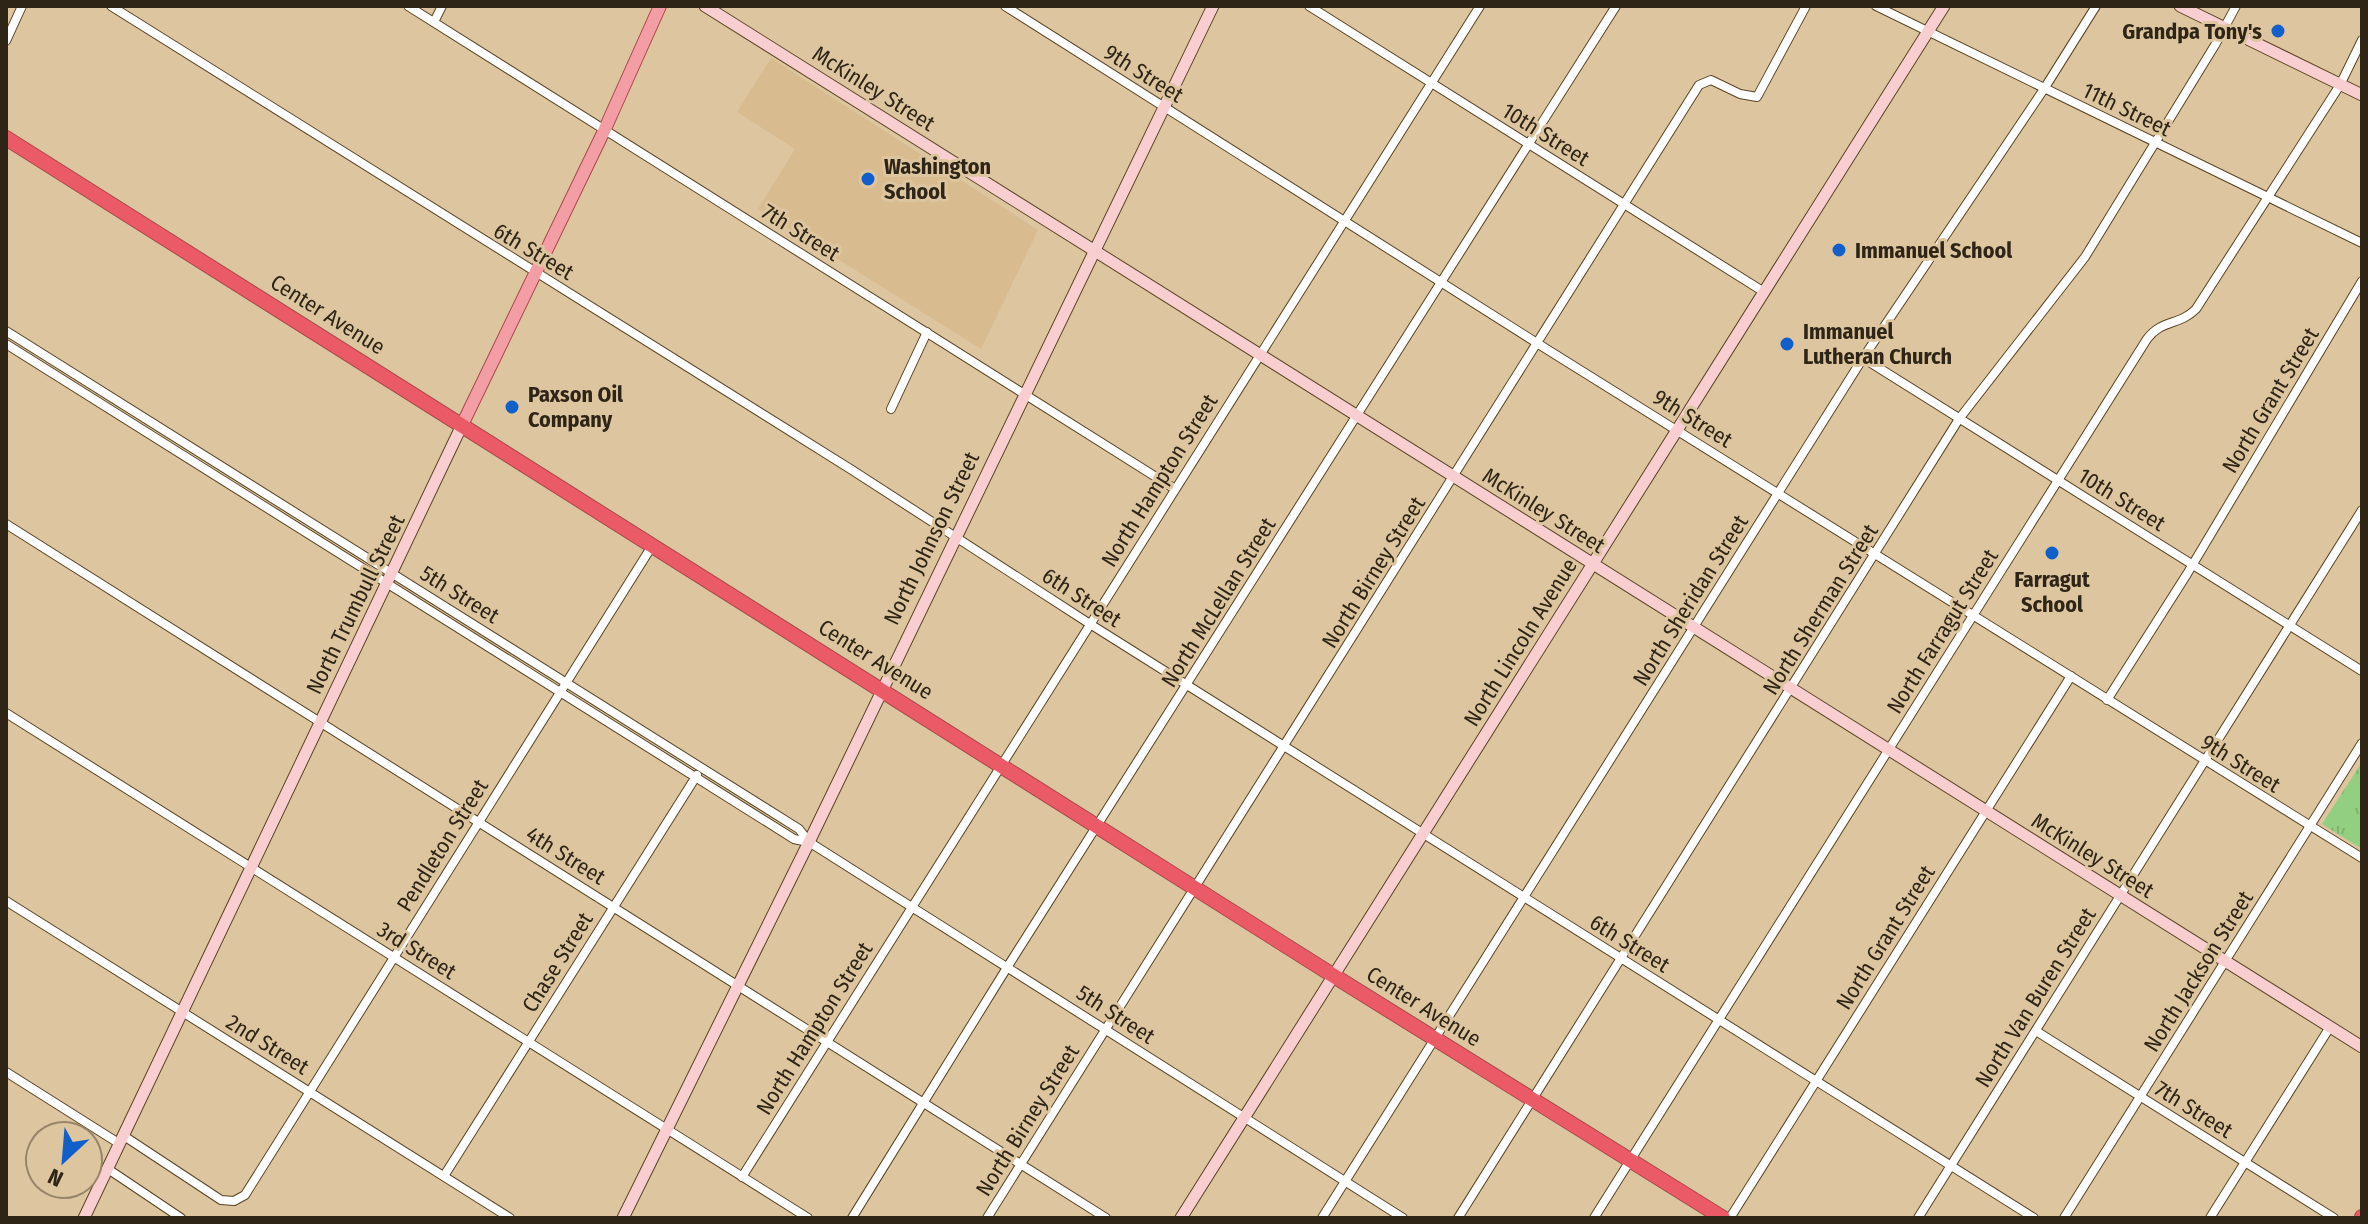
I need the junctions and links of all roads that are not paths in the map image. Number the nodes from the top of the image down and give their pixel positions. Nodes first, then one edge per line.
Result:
1 (22, 6) edge
2 (111, 6) edge
3 (408, 6) edge
4 (442, 6) edge
5 (660, 6) edge
6 (705, 6) edge
7 (1005, 6) edge
8 (1213, 6) edge
9 (1309, 6) edge
10 (1480, 6) edge
11 (1616, 6) edge
12 (1806, 6) edge
13 (1876, 6) edge
14 (1944, 6) edge
15 (2096, 6) edge
16 (2180, 6) edge
17 (2236, 6) edge
18 (434, 22) junction
19 (2225, 28) junction
20 (1928, 31) junction
21 (2362, 40) edge
22 (6, 41) edge
23 (1431, 84) junction
24 (2340, 85) junction
25 (2044, 89) junction
26 (2362, 95) edge
27 (1165, 107) junction
28 (604, 131) junction
29 (6, 138) edge
30 (2156, 143) junction
31 (1529, 144) junction
32 (2268, 198) junction
33 (1625, 206) junction
34 (1344, 220) junction
35 (2362, 243) edge
36 (1094, 251) junction
37 (537, 273) junction
38 (2362, 281) edge
39 (1442, 282) junction
40 (1764, 292) junction
41 (6, 331) edge
42 (927, 332) junction
43 (1538, 343) junction
44 (6, 344) edge
45 (1259, 355) junction
46 (1863, 358) junction
47 (80, 377) junction
48 (74, 386) junction
49 (1024, 392) junction
50 (891, 409) dead end
51 (1356, 415) junction
52 (1959, 419) junction
53 (462, 425) junction
54 (1677, 429) junction
55 (221, 466) junction
56 (215, 475) junction
57 (1453, 477) junction
58 (2058, 481) junction
59 (1175, 489) junction
60 (1779, 493) junction
61 (2362, 510) edge
62 (6, 524) edge
63 (955, 536) junction
64 (652, 546) junction
65 (1876, 554) junction
66 (1593, 564) junction
67 (2192, 564) junction
68 (390, 579) junction
69 (1972, 615) junction
70 (1090, 624) junction
71 (2289, 625) junction
72 (1693, 628) junction
73 (2362, 671) edge
74 (2071, 676) junction
75 (567, 683) junction
76 (1187, 685) junction
77 (881, 688) junction
78 (1790, 689) junction
79 (560, 693) junction
80 (2107, 700) junction
81 (6, 713) edge
82 (320, 721) junction
83 (2362, 743) edge
84 (1284, 747) junction
85 (1889, 751) junction
86 (2205, 761) junction
87 (1000, 764) junction
88 (702, 767) junction
89 (695, 777) junction
90 (1986, 811) junction
91 (478, 821) junction
92 (1097, 826) junction
93 (2311, 826) junction
94 (1424, 833) junction
95 (809, 842) junction
96 (2362, 858) edge
97 (251, 867) junction
98 (1195, 887) junction
99 (2120, 896) junction
100 (1524, 898) junction
101 (6, 901) edge
102 (912, 906) junction
103 (613, 907) junction
104 (394, 957) junction
105 (1621, 958) junction
106 (2226, 962) junction
107 (1008, 966) junction
108 (1334, 976) junction
109 (737, 984) junction
110 (183, 1012) junction
111 (1719, 1020) junction
112 (2330, 1027) junction
113 (1106, 1029) junction
114 (2036, 1031) junction
115 (1435, 1038) junction
116 (528, 1041) junction
117 (827, 1041) junction
118 (2362, 1047) edge
119 (6, 1072) edge
120 (1815, 1081) junction
121 (310, 1091) junction
122 (2141, 1097) junction
123 (1532, 1100) junction
124 (923, 1101) junction
125 (1245, 1118) junction
126 (667, 1129) junction
127 (122, 1140) junction
128 (1630, 1160) junction
129 (2244, 1162) junction
130 (1021, 1163) junction
131 (1951, 1166) junction
132 (108, 1169) junction
133 (444, 1176) junction
134 (742, 1177) junction
135 (1345, 1181) junction
136 (84, 1218) edge
137 (181, 1218) edge
138 (510, 1218) edge
139 (623, 1218) edge
140 (808, 1218) edge
141 (852, 1218) edge
142 (987, 1218) edge
143 (1106, 1218) edge
144 (1181, 1218) edge
145 (1322, 1218) edge
146 (1403, 1218) edge
147 (1458, 1218) edge
148 (1594, 1218) edge
149 (1723, 1218) edge
150 (1730, 1218) edge
151 (1918, 1218) edge
152 (2034, 1218) edge
153 (2064, 1218) edge
154 (2210, 1218) edge
155 (2334, 1218) edge

1 - 22 street
2 - 37 street, 6th Street
3 - 18 street, 7th Street
4 - 18 street
5 - 28 main road, North Trumbull Street
6 - 36 street, McKinley Street
7 - 27 street, 9th Street
8 - 27 street, North Johnson Street
9 - 23 street, 10th Street
10 - 23 street, North Hampton Street
11 - 31 street, North McLellan Street
12 - 33 street, North Birney Street
13 - 20 street, 11th Street
14 - 20 street, North Lincoln Avenue
15 - 25 street, North Sheridan Street
16 - 19 street
17 - 19 street, North Sherman Street
18 - 28 street, 7th Street
19 - 24 street
19 - 30 street, North Sherman Street
20 - 25 street, 11th Street
20 - 40 street, North Lincoln Avenue
21 - 24 street, North Farragut Street
23 - 31 street, 10th Street
23 - 34 street, North Hampton Street
24 - 26 street
24 - 32 street, North Farragut Street
25 - 30 street, 11th Street
25 - 46 street, North Sheridan Street
27 - 34 street, 9th Street
27 - 36 street, North Johnson Street
28 - 37 main road, North Trumbull Street
28 - 42 street, 7th Street
29 - 53 highway, Center Avenue
30 - 32 street, 11th Street
30 - 52 street, North Sherman Street
31 - 33 street, 10th Street
31 - 39 street, North McLellan Street
32 - 35 street, 11th Street
32 - 58 street, North Farragut Street
33 - 40 street, 10th Street
33 - 43 street, North Birney Street
34 - 39 street, 9th Street
34 - 45 street, North Hampton Street
36 - 45 street, McKinley Street
36 - 49 street, North Johnson Street
37 - 53 main road, North Trumbull Street
37 - 63 street, 6th Street
38 - 67 street, North Grant Street
39 - 43 street, 9th Street
39 - 51 street, North McLellan Street
40 - 54 street, North Lincoln Avenue
41 - 47 street, 5th Street
42 - 49 street, 7th Street
42 - 50 street
43 - 54 street, 9th Street
43 - 57 street, North Birney Street
44 - 48 street, 5th Street
45 - 51 street, McKinley Street
45 - 59 street, North Hampton Street
46 - 52 street, 10th Street
46 - 60 street, North Sheridan Street
47 - 48 street
47 - 55 street, 5th Street
48 - 56 street, 5th Street
49 - 59 street, 7th Street
49 - 63 street, North Johnson Street
51 - 57 street, McKinley Street
51 - 76 street, North McLellan Street
52 - 58 street, 10th Street
52 - 65 street, North Sherman Street
53 - 64 highway, Center Avenue
53 - 68 street, North Trumbull Street
54 - 60 street, 9th Street
54 - 66 street, North Lincoln Avenue
55 - 56 street
55 - 68 street, 5th Street
56 - 68 street, 5th Street
57 - 66 street, McKinley Street
57 - 84 street, North Birney Street
58 - 67 street, 10th Street
58 - 69 street, North Farragut Street
59 - 70 street, North Hampton Street
60 - 65 street, 9th Street
60 - 72 street, North Sheridan Street
61 - 71 street, North Van Buren Street
62 - 82 street, 4th Street
63 - 70 street, 6th Street
63 - 77 street, North Johnson Street
64 - 75 street, Pendleton Street
64 - 77 highway, Center Avenue
65 - 69 street, 9th Street
65 - 78 street, North Sherman Street
66 - 72 street, McKinley Street
66 - 94 street, North Lincoln Avenue
67 - 71 street, 10th Street
67 - 80 street, North Grant Street
68 - 75 street, 5th Street
68 - 79 street, 5th Street
68 - 82 street, North Trumbull Street
69 - 74 street, 9th Street
69 - 85 street, North Farragut Street
70 - 76 street, 6th Street
70 - 87 street, North Hampton Street
71 - 73 street, 10th Street
71 - 86 street, North Van Buren Street
72 - 78 street, McKinley Street
72 - 100 street, North Sheridan Street
74 - 80 street, 9th Street
74 - 90 street, North Grant Street
75 - 79 street, Pendleton Street
75 - 88 street, 5th Street
76 - 84 street, 6th Street
76 - 92 street, North McLellan Street
77 - 87 highway, Center Avenue
77 - 95 street, North Johnson Street
78 - 85 street, McKinley Street
78 - 105 street, North Sherman Street
79 - 89 street, 5th Street
79 - 91 street, Pendleton Street
80 - 86 street, 9th Street
81 - 97 street, 3rd Street
82 - 91 street, 4th Street
82 - 97 street, North Trumbull Street
83 - 93 street, North Jackson Street
84 - 94 street, 6th Street
84 - 98 street, North Birney Street
85 - 90 street, McKinley Street
85 - 111 street, North Farragut Street
86 - 93 street, 9th Street
86 - 99 street, North Van Buren Street
87 - 92 highway, Center Avenue
87 - 102 street, North Hampton Street
88 - 89 street, Chase Street
88 - 95 street, 5th Street
89 - 95 street, 5th Street
89 - 103 street, Chase Street
90 - 99 street, McKinley Street
90 - 120 street, North Grant Street
91 - 103 street, 4th Street
91 - 104 street, Pendleton Street
92 - 98 highway, Center Avenue
92 - 107 street, North McLellan Street
93 - 96 street, 9th Street
93 - 106 street, North Jackson Street
94 - 100 street, 6th Street
94 - 108 street, North Lincoln Avenue
95 - 102 street, 5th Street
95 - 109 street, North Johnson Street
97 - 104 street, 3rd Street
97 - 110 street, North Trumbull Street
98 - 108 highway, Center Avenue
98 - 113 street, North Birney Street
99 - 106 street, McKinley Street
99 - 114 street, North Van Buren Street
100 - 105 street, 6th Street
100 - 115 street, North Sheridan Street
101 - 110 street, 2nd Street
102 - 107 street, 5th Street
102 - 117 street, North Hampton Street
103 - 109 street, 4th Street
103 - 116 street, Chase Street
104 - 116 street, 3rd Street
104 - 121 street, Pendleton Street
105 - 111 street, 6th Street
105 - 123 street, North Sherman Street
106 - 112 street, McKinley Street
106 - 122 street, North Jackson Street
107 - 113 street, 5th Street
107 - 124 street, North McLellan Street
108 - 115 highway, Center Avenue
108 - 125 street, North Lincoln Avenue
109 - 117 street, 4th Street
109 - 126 street, North Johnson Street
110 - 121 street, 2nd Street
110 - 127 street, North Trumbull Street
111 - 120 street, 6th Street
111 - 128 street, North Farragut Street
112 - 118 street, McKinley Street
112 - 129 street
113 - 125 street, 5th Street
113 - 130 street, North Birney Street
114 - 122 street, 7th Street
114 - 131 street, North Van Buren Street
115 - 123 highway, Center Avenue
115 - 135 street, North Sheridan Street
116 - 126 street, 3rd Street
116 - 133 street, Chase Street
117 - 124 street, 4th Street
117 - 134 street, North Hampton Street
119 - 127 street
120 - 131 street, 6th Street
120 - 150 street, North Grant Street
121 - 127 street, Pendleton Street
121 - 133 street, 2nd Street
122 - 129 street, 7th Street
122 - 153 street, North Jackson Street
123 - 128 highway, Center Avenue
123 - 147 street, North Sherman Street
124 - 130 street, 4th Street
124 - 141 street, North McLellan Street
125 - 135 street, 5th Street
125 - 144 street, North Lincoln Avenue
126 - 134 street, 3rd Street
126 - 139 street, North Johnson Street
127 - 132 street, North Trumbull Street
128 - 148 street, North Farragut Street
128 - 149 highway, Center Avenue
129 - 154 street
129 - 155 street, 7th Street
130 - 142 street, North Birney Street
130 - 143 street, 4th Street
131 - 151 street, North Van Buren Street
131 - 152 street, 6th Street
132 - 136 street, North Trumbull Street
132 - 137 street
133 - 138 street, 2nd Street
134 - 140 street, 3rd Street
135 - 145 street, North Sheridan Street
135 - 146 street, 5th Street

